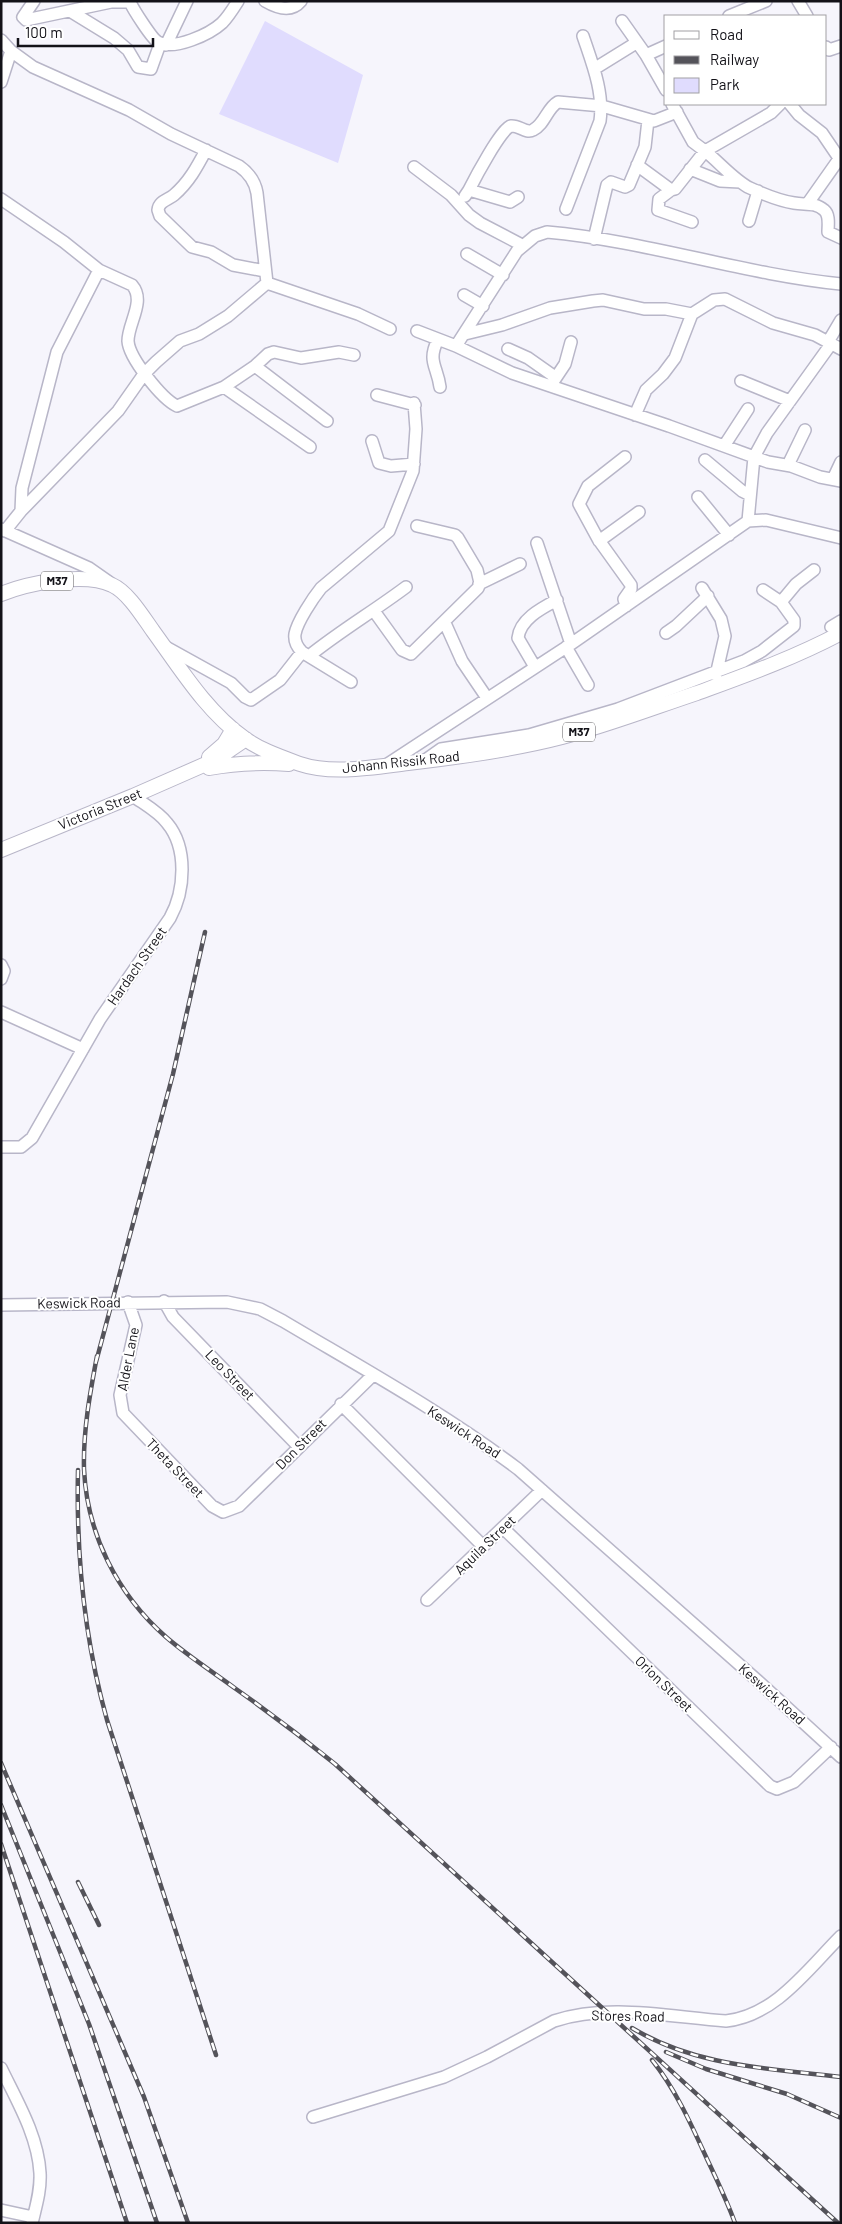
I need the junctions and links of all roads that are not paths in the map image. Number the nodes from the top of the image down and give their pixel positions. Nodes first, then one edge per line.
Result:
1 (34, 1) edge
2 (130, 1) edge
3 (187, 1) edge
4 (238, 1) edge
5 (265, 1) edge
6 (301, 1) edge
7 (766, 1) edge
8 (798, 1) edge
9 (70, 11) junction
10 (737, 15) edge
11 (806, 15) edge
12 (622, 21) dead end
13 (582, 36) dead end
14 (1, 40) edge
15 (636, 43) junction
16 (163, 44) junction
17 (841, 46) edge
18 (664, 47) edge
19 (827, 48) edge
20 (11, 51) junction
21 (646, 55) junction
22 (594, 69) junction
23 (1, 82) edge
24 (664, 86) edge
25 (779, 105) edge
26 (791, 105) edge
27 (602, 106) junction
28 (674, 108) edge
29 (648, 120) junction
30 (841, 139) edge
31 (830, 144) junction
32 (206, 150) junction
33 (705, 151) junction
34 (840, 160) edge
35 (637, 165) junction
36 (414, 167) dead end
37 (690, 169) junction
38 (740, 182) junction
39 (469, 190) junction
40 (671, 190) junction
41 (758, 191) junction
42 (518, 197) dead end
43 (1, 199) edge
44 (459, 203) junction
45 (808, 203) junction
46 (566, 209) dead end
47 (749, 221) dead end
48 (692, 222) dead end
49 (841, 238) edge
50 (594, 239) junction
51 (522, 245) junction
52 (467, 254) dead end
53 (99, 270) junction
54 (265, 271) junction
55 (503, 275) junction
56 (267, 284) junction
57 (841, 284) edge
58 (464, 294) dead end
59 (483, 306) junction
60 (692, 314) junction
61 (841, 320) edge
62 (390, 329) dead end
63 (417, 331) dead end
64 (465, 334) junction
65 (438, 339) junction
66 (571, 342) dead end
67 (833, 345) edge
68 (456, 346) junction
69 (508, 350) dead end
70 (354, 355) dead end
71 (255, 366) junction
72 (144, 374) junction
73 (553, 381) junction
74 (741, 381) dead end
75 (224, 386) junction
76 (440, 387) dead end
77 (377, 395) dead end
78 (790, 401) junction
79 (748, 409) dead end
80 (635, 415) junction
81 (327, 421) dead end
82 (805, 430) dead end
83 (372, 441) dead end
84 (724, 446) junction
85 (310, 447) dead end
86 (625, 457) dead end
87 (754, 457) junction
88 (705, 460) dead end
89 (841, 462) edge
90 (414, 464) junction
91 (788, 465) junction
92 (837, 480) edge
93 (750, 495) junction
94 (698, 497) dead end
95 (21, 510) junction
96 (639, 512) dead end
97 (748, 521) junction
98 (417, 526) dead end
99 (3, 530) edge
100 (729, 535) junction
101 (841, 538) edge
102 (599, 541) junction
103 (537, 543) dead end
104 (520, 564) dead end
105 (814, 570) dead end
106 (479, 584) junction
107 (113, 585) junction
108 (406, 587) dead end
109 (763, 590) dead end
110 (1, 594) edge
111 (556, 600) junction
112 (781, 602) junction
113 (626, 606) junction
114 (374, 611) junction
115 (445, 623) junction
116 (837, 627) edge
117 (666, 633) dead end
118 (568, 645) junction
119 (164, 646) junction
120 (305, 654) junction
121 (535, 667) junction
122 (717, 670) junction
123 (351, 682) dead end
124 (588, 684) dead end
125 (713, 687) junction
126 (487, 698) junction
127 (233, 729) junction
128 (246, 739) junction
129 (424, 761) junction
130 (303, 765) junction
131 (199, 766) junction
132 (384, 766) junction
133 (186, 772) junction
134 (133, 796) junction
135 (1, 850) edge
136 (1, 965) edge
137 (1, 979) edge
138 (1, 1012) edge
139 (83, 1049) junction
140 (1, 1147) edge
141 (164, 1301) junction
142 (128, 1302) junction
143 (1, 1305) edge
144 (373, 1375) junction
145 (341, 1404) junction
146 (125, 1417) joint
147 (299, 1446) junction
148 (542, 1490) junction
149 (229, 1510) joint
150 (503, 1528) junction
151 (484, 1546) junction
152 (427, 1600) dead end
153 (831, 1747) junction
154 (841, 1757) edge
155 (841, 1936) edge
156 (1, 2068) edge
157 (313, 2117) dead end
158 (1, 2210) edge
159 (33, 2220) edge

1 - 9 street
2 - 9 street
2 - 16 street
3 - 16 street
4 - 16 street
5 - 6 street
7 - 10 street
8 - 11 street
9 - 16 street
12 - 15 street
13 - 22 street
14 - 20 street
15 - 21 street
15 - 22 street
17 - 19 street
18 - 21 street
20 - 23 street
20 - 32 street
21 - 24 street
22 - 27 street
25 - 33 street
26 - 31 street
27 - 29 street
27 - 39 street
27 - 46 street
28 - 29 street
28 - 33 street
29 - 35 street
30 - 31 street
31 - 34 street
32 - 54 street
32 - 54 street
33 - 37 street
33 - 38 street
34 - 45 street
35 - 40 street
35 - 50 street
36 - 44 street
37 - 38 street
37 - 40 street
38 - 41 street
39 - 42 street
39 - 44 street
40 - 48 street
41 - 45 street
41 - 47 street
43 - 53 street
44 - 51 street
45 - 49 street
50 - 51 street
50 - 57 street
51 - 55 street
52 - 55 street
53 - 72 street
53 - 95 street
54 - 56 street
55 - 59 street
56 - 62 street
56 - 72 street
58 - 59 street
59 - 64 street
60 - 64 street
60 - 67 street
60 - 80 street
61 - 67 street
63 - 65 street
64 - 68 street
65 - 68 street
65 - 76 street
66 - 73 street
67 - 78 street
68 - 73 street
69 - 73 street
70 - 71 street
71 - 75 street
71 - 81 street
72 - 75 street
72 - 95 street
73 - 80 street
74 - 78 street
75 - 85 street
77 - 90 street
78 - 87 street
79 - 84 street
80 - 84 street
82 - 91 street
83 - 90 street
84 - 87 street
86 - 102 street
87 - 91 street
87 - 93 street
88 - 93 street
89 - 92 street
90 - 120 street
91 - 92 street
93 - 97 street
94 - 100 street
95 - 99 street
96 - 102 street
97 - 100 street
97 - 101 street
98 - 106 street
99 - 107 street, Johann Rissik Road
100 - 113 street
102 - 113 street
103 - 111 street
104 - 106 street
105 - 112 street
106 - 115 street
107 - 110 main road, M37
107 - 119 main road, Johann Rissik Road / M37
108 - 114 street
109 - 112 street
111 - 118 street
111 - 121 street
112 - 122 street
113 - 118 street
114 - 115 street
114 - 120 street
115 - 126 street
116 - 125 main road, Johann Rissik Road / M37
117 - 122 street
118 - 121 street
118 - 124 street
119 - 120 street
119 - 127 main road, Johann Rissik Road / M37
120 - 123 street
121 - 126 street
122 - 125 street
122 - 129 street
125 - 129 main road, Johann Rissik Road / M37
126 - 132 street
127 - 128 main road, Johann Rissik Road / M37
127 - 131 main road, Victoria Street
128 - 130 main road, Johann Rissik Road / M37
128 - 131 main road, Victoria Street
129 - 132 main road, Johann Rissik Road / M37
130 - 132 main road, Johann Rissik Road / M37
130 - 133 main road
131 - 133 main road, Victoria Street
133 - 134 main road, Victoria Street
134 - 135 main road, Victoria Street
134 - 139 street, Hardach Street
136 - 137 street
138 - 139 street
139 - 140 street, Hardach Street
141 - 142 street, Keswick Road
141 - 144 street, Keswick Road
141 - 147 street, Leo Street
142 - 143 street, Keswick Road
142 - 146 street, Alder Lane
144 - 145 street, Don Street
144 - 148 street, Keswick Road
145 - 147 street, Don Street
145 - 151 street
146 - 149 street, Theta Street
147 - 149 street, Don Street
148 - 150 street, Aquila Street
148 - 153 street, Keswick Road
150 - 151 street, Aquila Street
150 - 153 street, Orion Street
151 - 152 street, Aquila Street
153 - 154 street, Keswick Road
155 - 157 street, Stores Road
156 - 159 street
158 - 159 street

